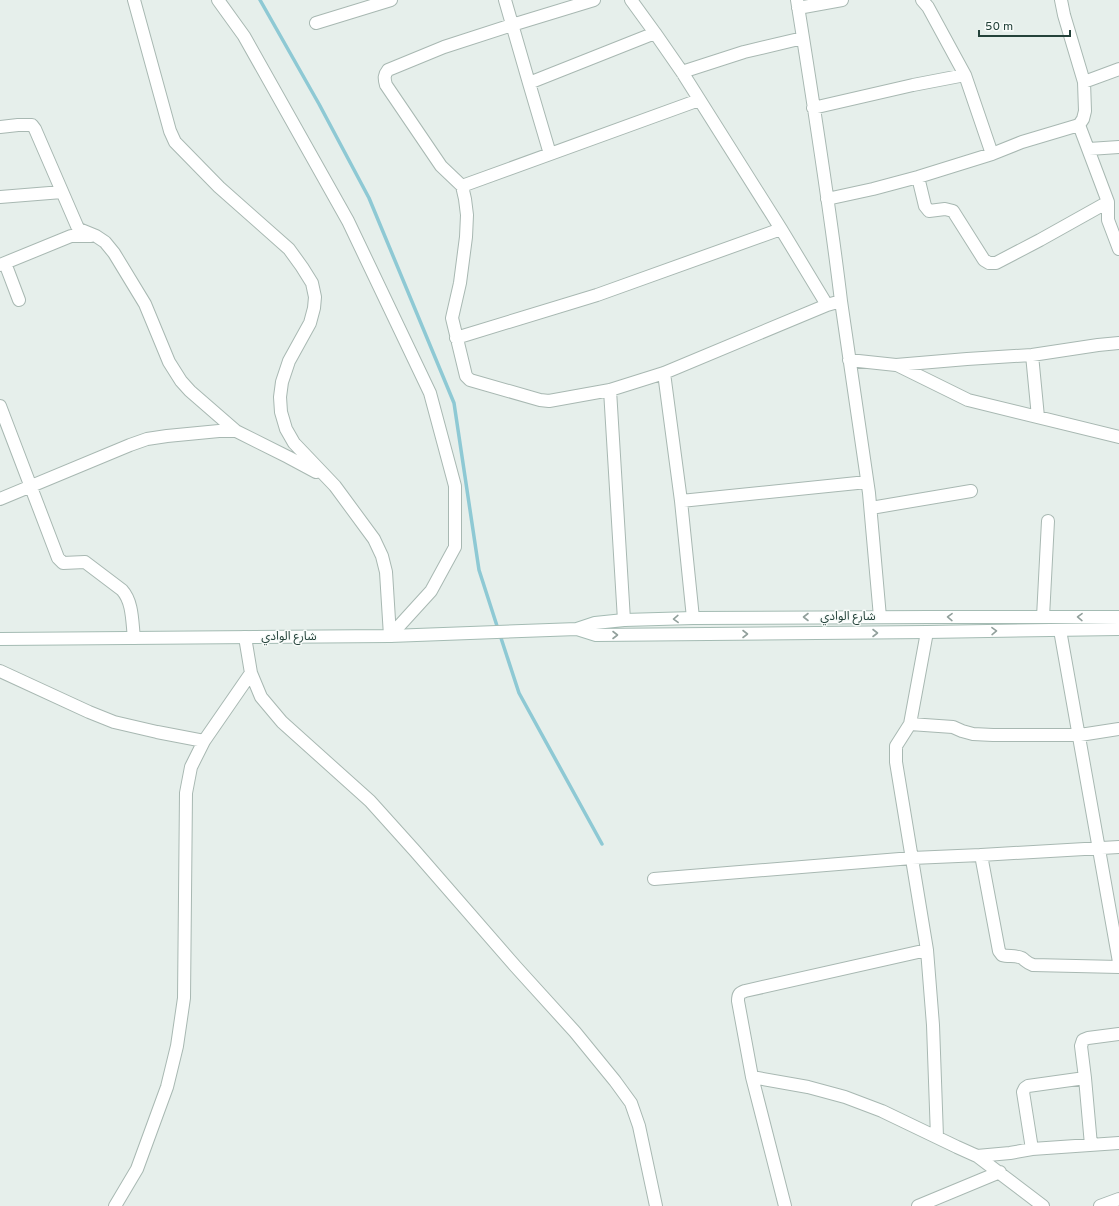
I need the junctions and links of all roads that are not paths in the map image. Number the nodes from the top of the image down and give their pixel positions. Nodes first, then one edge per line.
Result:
1 (134, 0) edge
2 (218, 0) edge
3 (391, 0) edge
4 (505, 0) edge
5 (594, 0) edge
6 (631, 0) edge
7 (842, 0) edge
8 (922, 0) edge
9 (1061, 0) edge
10 (797, 4) edge
11 (316, 23) dead end
12 (512, 25) junction
13 (655, 33) junction
14 (803, 38) junction
15 (1119, 69) edge
16 (682, 72) junction
17 (964, 75) junction
18 (1084, 82) junction
19 (528, 83) junction
20 (699, 100) junction
21 (813, 108) junction
22 (1079, 125) junction
23 (0, 127) edge
24 (1119, 147) edge
25 (1089, 149) junction
26 (550, 154) junction
27 (992, 154) junction
28 (918, 177) junction
29 (462, 186) junction
30 (62, 192) junction
31 (0, 197) edge
32 (827, 199) junction
33 (1108, 202) junction
34 (1114, 219) edge
35 (781, 229) junction
36 (96, 236) junction
37 (1119, 249) edge
38 (2, 264) edge
39 (19, 300) dead end
40 (841, 301) junction
41 (827, 305) junction
42 (456, 338) junction
43 (1119, 343) edge
44 (1032, 355) junction
45 (850, 360) junction
46 (896, 365) junction
47 (664, 374) junction
48 (610, 390) junction
49 (0, 406) edge
50 (1038, 417) junction
51 (236, 431) junction
52 (1119, 437) edge
53 (867, 482) junction
54 (31, 486) junction
55 (335, 486) junction
56 (971, 491) dead end
57 (0, 499) edge
58 (681, 501) junction
59 (871, 508) junction
60 (1048, 521) dead end
61 (880, 617) junction
62 (1043, 617) junction
63 (1119, 617) edge
64 (693, 618) junction
65 (624, 620) junction
66 (577, 629) junction
67 (1060, 630) junction
68 (1119, 630) edge
69 (927, 632) junction
70 (390, 636) junction
71 (245, 637) junction
72 (134, 638) junction
73 (0, 639) edge
74 (0, 671) edge
75 (252, 673) junction
76 (910, 724) junction
77 (1119, 729) edge
78 (1080, 735) junction
79 (204, 741) junction
80 (1119, 847) edge
81 (1100, 848) junction
82 (981, 855) junction
83 (912, 858) junction
84 (654, 879) dead end
85 (927, 950) junction
86 (1119, 962) edge
87 (1119, 967) edge
88 (1119, 1034) edge
89 (752, 1078) junction
90 (1085, 1078) junction
91 (937, 1137) junction
92 (1119, 1143) edge
93 (1091, 1145) junction
94 (1032, 1149) junction
95 (977, 1156) junction
96 (1000, 1172) junction
97 (1119, 1199) edge
98 (115, 1206) edge
99 (656, 1206) edge
100 (785, 1206) edge
101 (918, 1206) edge
102 (1043, 1206) edge
103 (1100, 1206) edge

1 - 55 street
2 - 70 street
3 - 11 street
4 - 12 street
5 - 12 street
6 - 13 street
7 - 10 street
8 - 17 street
9 - 18 street
10 - 14 street
12 - 19 street
12 - 29 street
13 - 16 street
13 - 19 street
14 - 16 street
14 - 21 street
15 - 18 street
16 - 20 street
17 - 21 street
17 - 27 street
18 - 22 street
19 - 26 street
20 - 26 street
20 - 35 street
21 - 32 street
22 - 25 street
22 - 27 street
23 - 30 street
24 - 25 street
25 - 33 street
26 - 29 street
27 - 28 street
28 - 32 street
28 - 33 street
29 - 42 street
30 - 31 street
30 - 36 street
32 - 40 street
33 - 34 street
34 - 37 street
35 - 41 street
35 - 42 street
36 - 38 street
36 - 51 street
38 - 39 street
40 - 41 street
40 - 45 street
41 - 47 street
42 - 48 street
43 - 44 street
44 - 46 street
44 - 50 street
45 - 46 street
45 - 53 street
46 - 50 street
47 - 48 street
47 - 58 street
48 - 65 street
49 - 54 street
50 - 52 street
51 - 54 street
51 - 55 street
53 - 58 street
53 - 59 street
54 - 57 street
54 - 72 street
55 - 70 street
56 - 59 street
58 - 64 street
59 - 61 street
60 - 62 street
62 -> 61 street, شارع الوادي
61 -> 64 street, شارع الوادي
63 -> 62 street, شارع الوادي
64 -> 65 street, شارع الوادي
65 - 66 street, شارع الوادي
66 -> 69 street, شارع الوادي
66 - 70 street, شارع الوادي
67 - 68 street, شارع الوادي
69 -> 67 street, شارع الوادي
67 - 78 street
69 - 76 street
70 - 71 street, شارع الوادي
71 - 72 street, شارع الوادي
71 - 75 street
72 - 73 street, شارع الوادي
74 - 79 street
75 - 79 street
75 - 99 street
76 - 78 street
76 - 83 street
77 - 78 street
78 - 81 street
79 - 98 street
80 - 81 street
81 - 82 street
81 - 86 street
82 - 83 street
82 - 87 street
83 - 84 street
83 - 85 street
85 - 89 street
85 - 91 street
88 - 90 street
89 - 91 street
89 - 100 street
90 - 93 street
90 - 94 street
91 - 95 street
92 - 93 street
93 - 94 street
94 - 95 street
95 - 96 street
96 - 101 street
96 - 102 street
97 - 103 street

